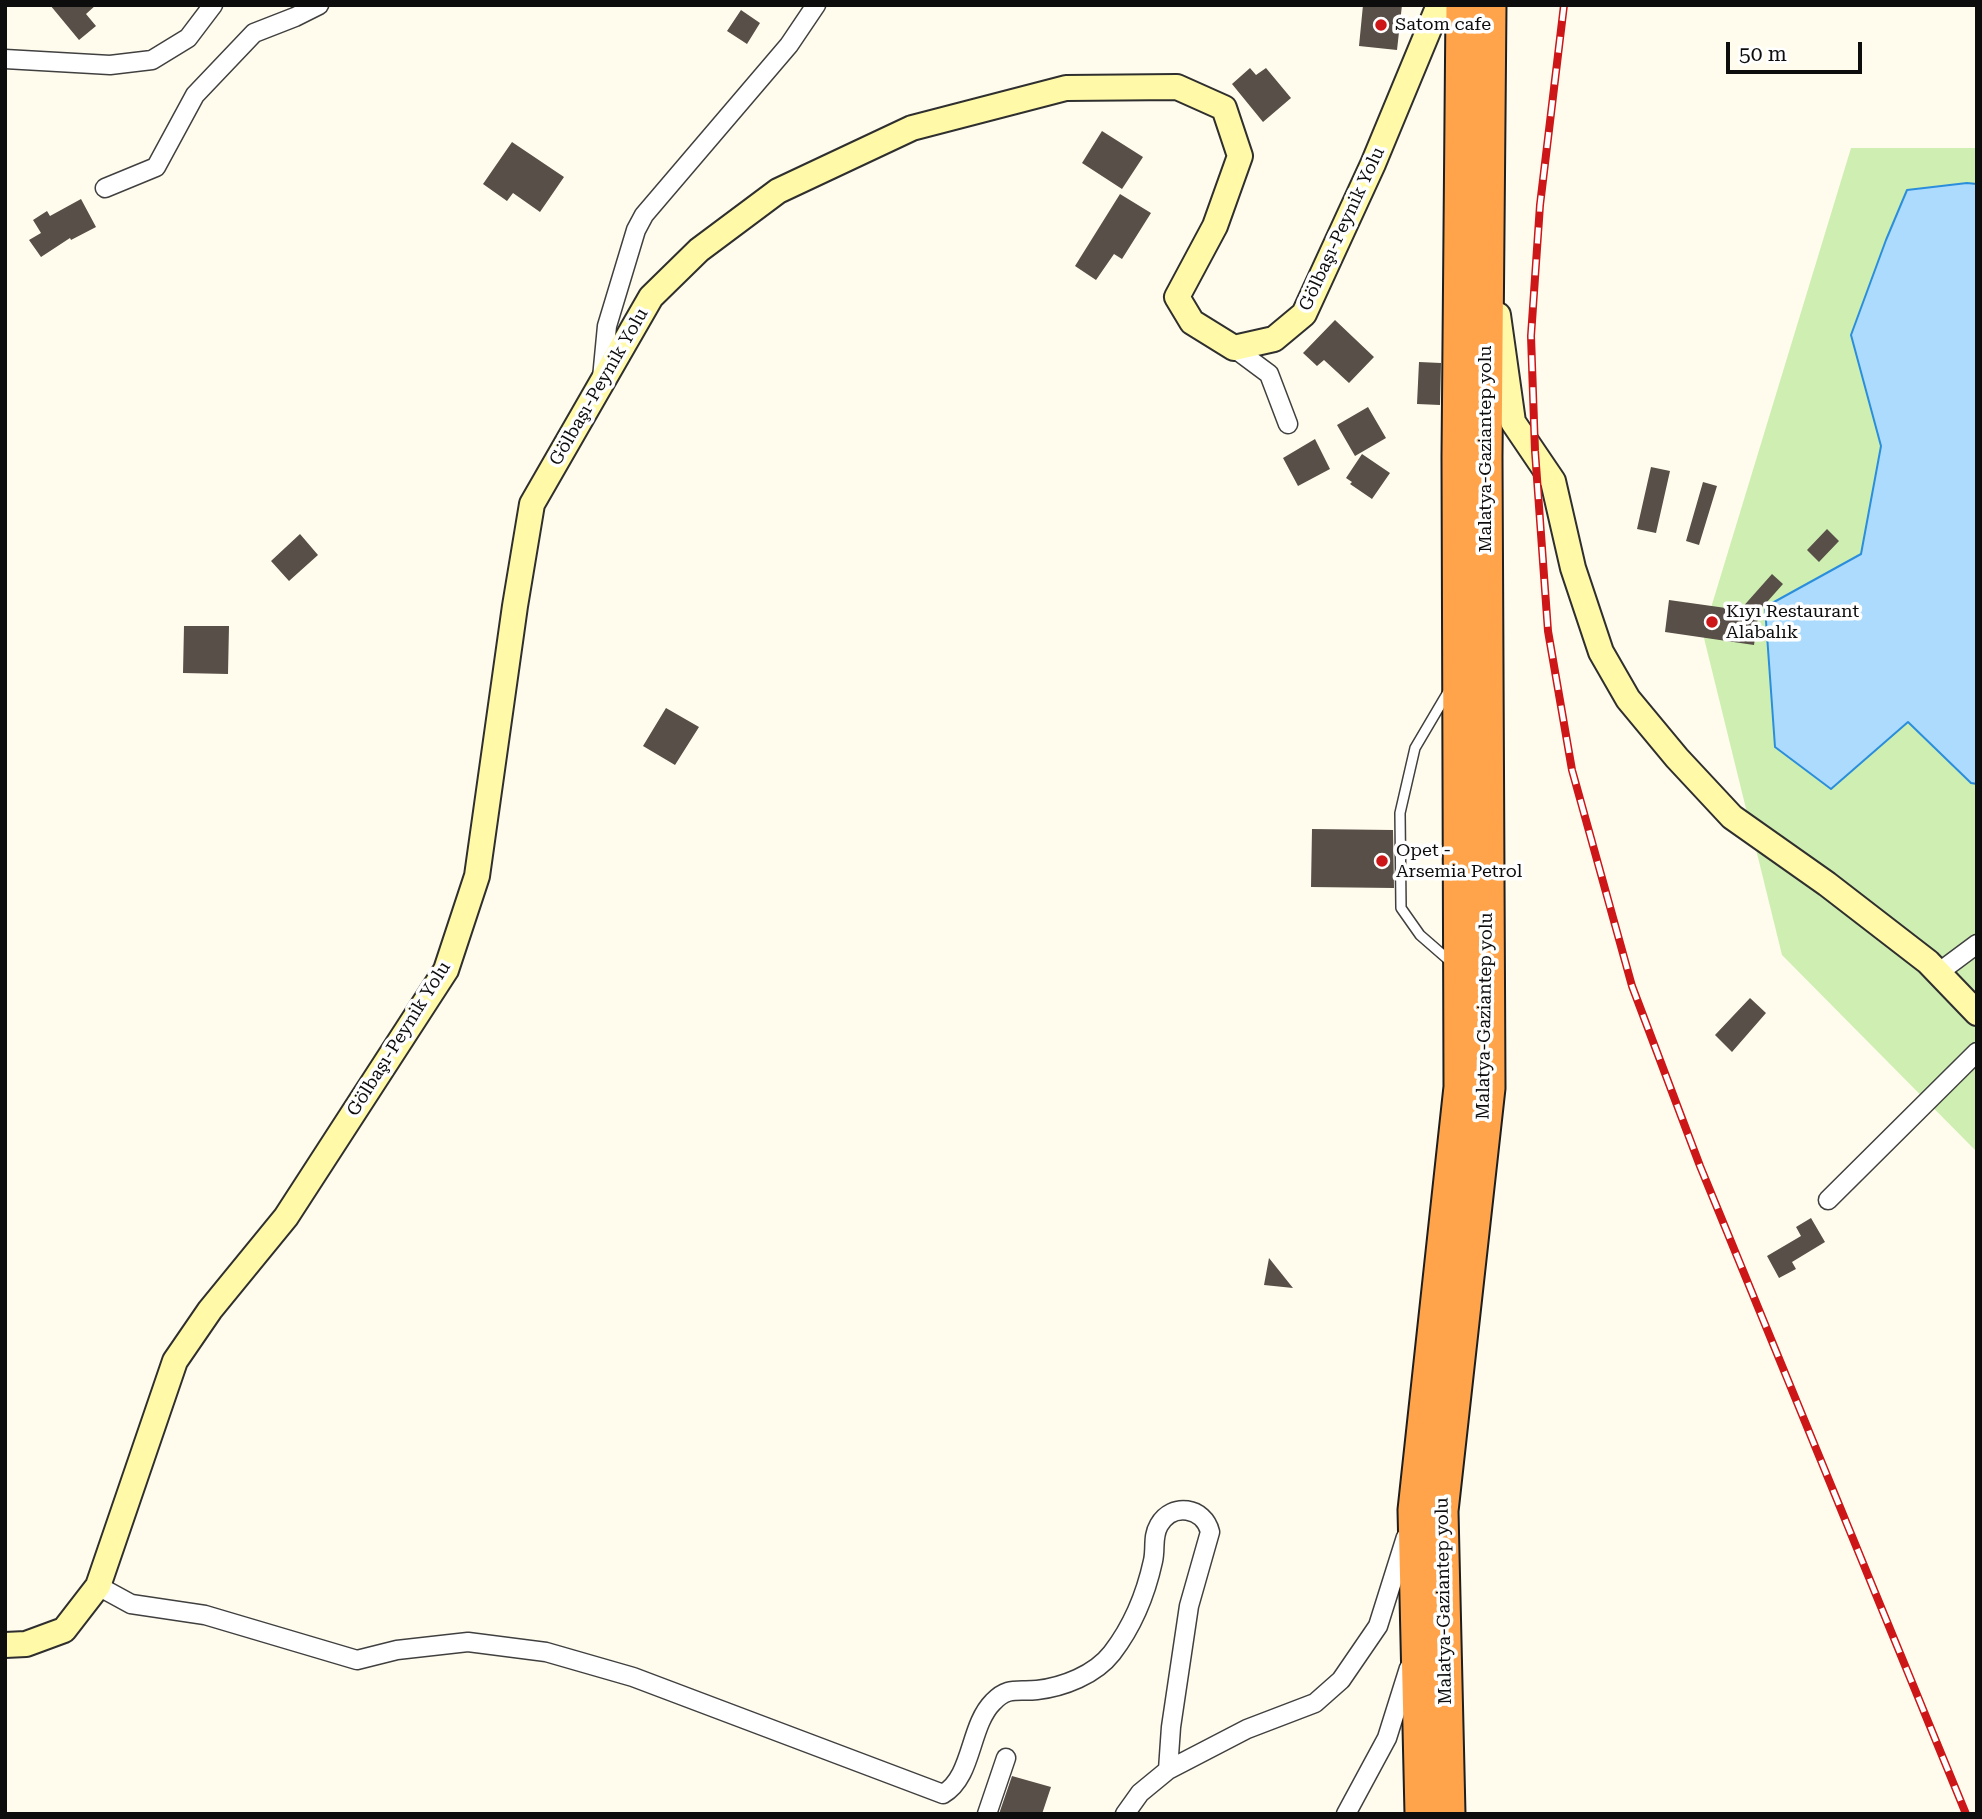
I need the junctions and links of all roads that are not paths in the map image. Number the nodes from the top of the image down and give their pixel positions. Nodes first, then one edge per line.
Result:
1 (214, 5) edge
2 (319, 5) edge
3 (816, 5) edge
4 (1438, 5) edge
5 (1463, 5) edge
6 (1489, 5) edge
7 (5, 59) edge
8 (105, 188) dead end
9 (1487, 253) junction
10 (1234, 348) junction
11 (601, 383) junction
12 (1288, 424) dead end
13 (1460, 673) junction
14 (1977, 944) edge
15 (1461, 971) junction
16 (1938, 973) junction
17 (1977, 1013) edge
18 (1977, 1052) edge
19 (1828, 1200) dead end
20 (1415, 1510) junction
21 (98, 1586) junction
22 (1418, 1641) junction
23 (5, 1645) edge
24 (1006, 1758) dead end
25 (1168, 1770) junction
26 (987, 1814) edge
27 (1125, 1814) edge
28 (1346, 1814) edge
29 (1422, 1814) edge
30 (1448, 1814) edge

1 - 7 street
2 - 8 street
3 - 11 street
4 - 10 street, Gölbaşı-Peynik Yolu
5 - 13 highway, Malatya-Gaziantep yolu
6 - 9 highway, Malatya-Gaziantep yolu
9 - 16 street
9 - 30 highway, Malatya-Gaziantep yolu
10 - 11 street, Gölbaşı-Peynik Yolu
10 - 12 street
11 - 21 street, Gölbaşı-Peynik Yolu
13 - 15 highway, Malatya-Gaziantep yolu
13 - 15 lane
14 - 16 street
15 - 20 highway, Malatya-Gaziantep yolu
16 - 17 street
18 - 19 street
20 - 22 highway, Malatya-Gaziantep yolu
20 - 25 street
21 - 23 street, Gölbaşı-Peynik Yolu
21 - 25 street
22 - 28 street
22 - 29 highway, Malatya-Gaziantep yolu
24 - 26 street
25 - 27 street

